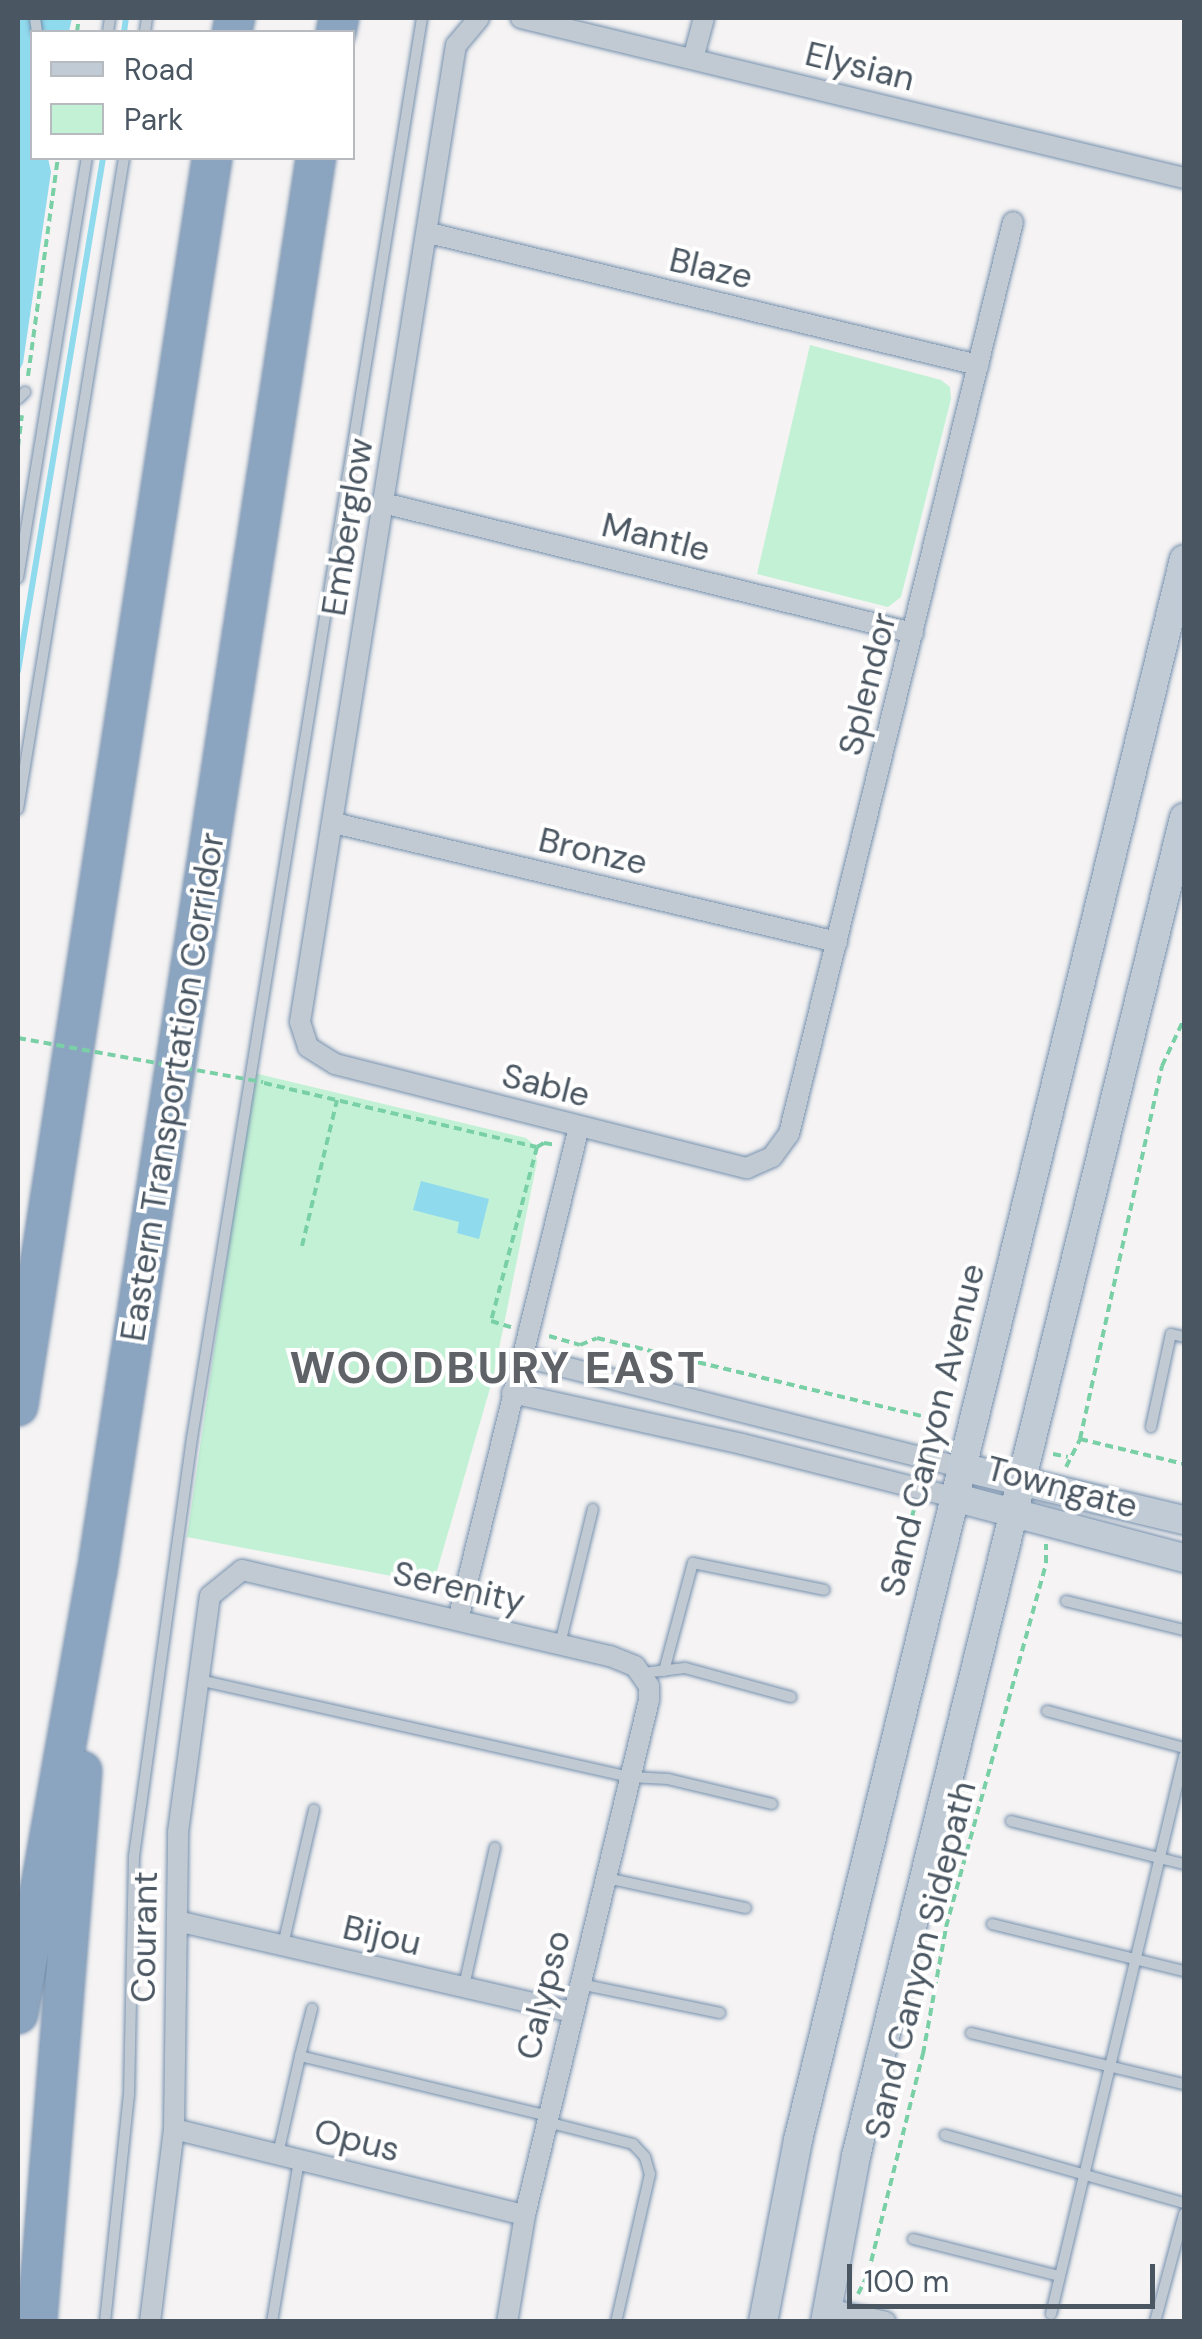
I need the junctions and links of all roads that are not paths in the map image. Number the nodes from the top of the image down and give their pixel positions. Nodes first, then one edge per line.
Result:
1 (422, 18) edge
2 (521, 18) edge
3 (704, 18) edge
4 (476, 19) edge
5 (693, 59) junction
6 (87, 160) edge
7 (124, 160) edge
8 (212, 160) edge
9 (316, 160) edge
10 (1184, 178) edge
11 (1013, 222) dead end
12 (429, 233) junction
13 (978, 365) junction
14 (383, 503) junction
15 (1184, 560) edge
16 (18, 578) edge
17 (914, 633) junction
18 (18, 809) edge
19 (1184, 818) edge
20 (334, 823) junction
21 (836, 942) junction
22 (308, 1047) joint
23 (579, 1127) junction
24 (772, 1157) joint
25 (1184, 1337) edge
26 (522, 1356) junction
27 (512, 1394) junction
28 (18, 1406) edge
29 (1151, 1427) dead end
30 (961, 1467) junction
31 (1020, 1481) junction
32 (954, 1497) junction
33 (593, 1509) dead end
34 (1012, 1512) junction
35 (1184, 1520) edge
36 (1184, 1558) edge
37 (242, 1570) joint
38 (96, 1572) junction
39 (824, 1590) dead end
40 (1066, 1601) dead end
41 (458, 1620) junction
42 (1184, 1630) edge
43 (560, 1644) junction
44 (652, 1677) junction
45 (199, 1680) junction
46 (792, 1697) dead end
47 (1047, 1712) dead end
48 (1184, 1748) edge
49 (1184, 1756) edge
50 (1182, 1776) edge
51 (630, 1777) junction
52 (772, 1804) dead end
53 (314, 1810) dead end
54 (1011, 1821) dead end
55 (494, 1846) dead end
56 (1163, 1859) junction
57 (1184, 1864) edge
58 (605, 1878) junction
59 (746, 1908) dead end
60 (177, 1921) junction
61 (992, 1924) dead end
62 (283, 1946) junction
63 (1136, 1960) junction
64 (1184, 1971) edge
65 (579, 1984) junction
66 (464, 1987) junction
67 (312, 2009) dead end
68 (572, 2012) junction
69 (18, 2014) edge
70 (720, 2014) dead end
71 (970, 2033) dead end
72 (300, 2056) junction
73 (1112, 2064) junction
74 (1184, 2084) edge
75 (547, 2119) junction
76 (174, 2129) junction
77 (946, 2136) dead end
78 (278, 2154) junction
79 (299, 2159) junction
80 (1088, 2176) junction
81 (1184, 2203) edge
82 (1184, 2214) edge
83 (525, 2215) junction
84 (914, 2239) dead end
85 (1059, 2276) junction
86 (1051, 2314) dead end
87 (836, 2315) edge
88 (37, 2322) edge
89 (105, 2322) edge
90 (150, 2322) edge
91 (272, 2322) edge
92 (507, 2322) edge
93 (616, 2322) edge
94 (763, 2322) edge
95 (886, 2322) edge
96 (1155, 2322) edge

1 - 89 lane
2 - 5 street, Elysian
3 - 5 street
4 - 12 street, Emberglow
5 - 10 street, Elysian
6 - 16 lane
7 - 18 lane
8 - 28 highway
9 - 38 highway, Eastern Transportation Corridor
11 - 13 street, Splendor
12 - 13 street, Blaze
12 - 14 street, Emberglow
13 - 17 street, Splendor
14 - 17 street, Mantle
14 - 20 street, Emberglow
15 - 30 main road, Sand Canyon Avenue
17 - 21 street, Splendor
19 - 31 main road
20 - 21 street, Bronze
20 - 22 street, Emberglow
21 - 24 street, Splendor
22 - 23 street, Sable
23 - 24 street, Sable
23 - 26 street
25 - 29 lane
26 - 27 street
26 - 30 street, Towngate
27 - 32 street, Towngate
27 - 41 street
30 - 31 main road, Towngate
30 - 32 main road, Sand Canyon Avenue
31 - 34 main road
31 - 35 main road, Towngate
32 - 34 main road, Towngate
32 - 94 main road, Sand Canyon Avenue
33 - 43 lane
34 - 36 main road, Towngate
34 - 87 main road
37 - 41 street, Serenity
37 - 45 street, Courant
38 - 69 highway, Eastern Transportation Corridor
38 - 88 highway
39 - 44 lane
40 - 42 lane
41 - 43 street, Serenity
43 - 44 street, Serenity
44 - 46 lane
44 - 51 street, Calypso
45 - 51 lane
45 - 60 street, Courant
47 - 48 lane
49 - 50 lane
50 - 56 lane
51 - 52 lane
51 - 58 street, Calypso
53 - 62 lane
54 - 56 lane
55 - 66 lane
56 - 57 lane
56 - 63 lane
58 - 59 lane
58 - 65 street, Calypso
60 - 62 street, Bijou
60 - 76 street, Courant
61 - 63 lane
62 - 66 street, Bijou
63 - 64 lane
63 - 73 lane
65 - 68 street, Calypso
65 - 70 lane
66 - 68 street, Bijou
67 - 72 lane
68 - 75 street, Calypso
71 - 73 lane
72 - 75 lane
72 - 78 lane
73 - 74 lane
73 - 80 lane
75 - 83 street, Calypso
75 - 93 lane
76 - 78 street, Opus
76 - 90 street, Courant
77 - 80 lane
78 - 79 street, Opus
79 - 83 street, Opus
79 - 91 lane
80 - 81 lane
80 - 85 lane
82 - 96 lane
83 - 92 street, Calypso
84 - 85 lane
85 - 86 lane
87 - 95 street

